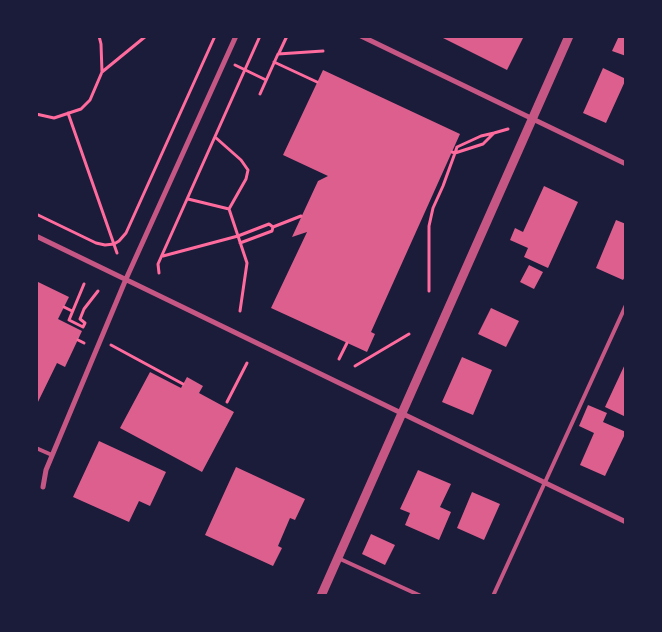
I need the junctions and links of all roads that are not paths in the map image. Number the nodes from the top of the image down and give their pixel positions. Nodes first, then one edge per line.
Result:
1 (236, 36) edge
2 (361, 36) edge
3 (570, 36) edge
4 (533, 119) junction
5 (626, 164) edge
6 (36, 236) edge
7 (126, 279) junction
8 (626, 305) edge
9 (402, 414) junction
10 (36, 448) edge
11 (52, 455) junction
12 (545, 482) junction
13 (43, 487) dead end
14 (626, 522) edge
15 (338, 558) junction
16 (321, 596) edge
17 (420, 596) edge
18 (493, 596) edge

1 - 7 street
2 - 4 street
3 - 4 street
4 - 5 street
4 - 9 street
6 - 7 street
7 - 9 street
7 - 11 street
8 - 12 lane
9 - 12 street
9 - 15 street
10 - 11 lane
11 - 13 street
12 - 14 street
12 - 18 lane
15 - 16 street
15 - 17 lane

